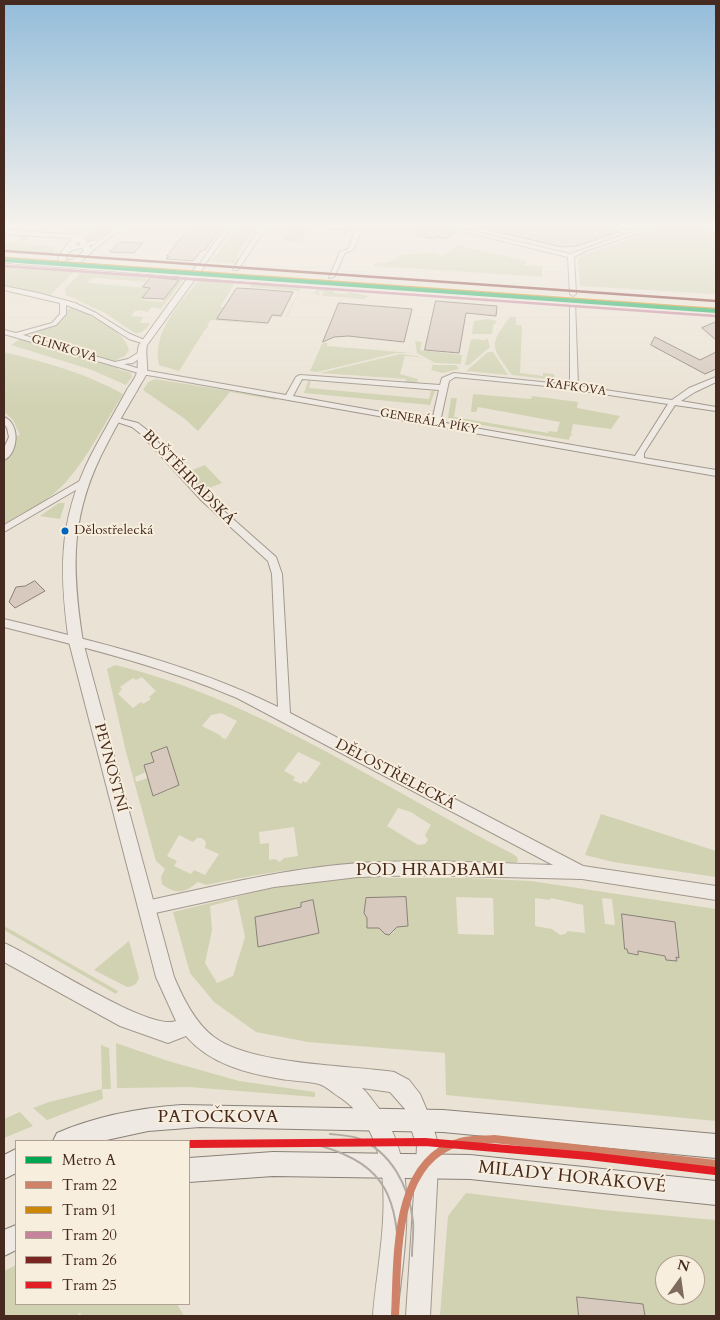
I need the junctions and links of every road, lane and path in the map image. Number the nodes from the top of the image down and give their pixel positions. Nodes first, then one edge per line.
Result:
1 (187, 285) edge
2 (386, 285) edge
3 (419, 285) edge
4 (572, 285) edge
5 (4, 288) edge
6 (573, 298) junction
7 (63, 302) junction
8 (716, 304) edge
9 (716, 312) edge
10 (4, 332) edge
11 (15, 334) junction
12 (145, 342) junction
13 (141, 353) junction
14 (114, 364) junction
15 (142, 372) junction
16 (716, 379) edge
17 (443, 388) junction
18 (574, 388) junction
19 (289, 397) junction
20 (673, 403) junction
21 (716, 409) edge
22 (4, 419) edge
23 (117, 419) junction
24 (436, 424) junction
25 (4, 457) edge
26 (639, 459) junction
27 (716, 473) edge
28 (83, 482) junction
29 (4, 529) edge
30 (4, 624) edge
31 (76, 642) junction
32 (284, 716) junction
33 (582, 872) junction
34 (716, 893) edge
35 (146, 908) junction
36 (4, 952) edge
37 (189, 1025) junction
38 (324, 1076) junction
39 (374, 1118) junction
40 (419, 1120) junction
41 (68, 1140) edge
42 (716, 1146) edge
43 (393, 1165) junction
44 (428, 1166) junction
45 (190, 1170) edge
46 (716, 1193) edge
47 (385, 1316) edge
48 (418, 1316) edge

1 - 12 street
2 - 6 main road
3 - 6 main road
4 - 6 street
5 - 7 street
6 - 8 main road
6 - 9 main road
6 - 18 street
7 - 11 street, GLINKOVA
7 - 12 street
10 - 11 street, GLINKOVA
11 - 14 street, GLINKOVA
12 - 13 street
13 - 14 street, GLINKOVA
13 - 15 street
14 - 15 street, GLINKOVA
15 - 19 street, GENERÁLA PÍKY
15 - 23 street, PEVNOSTNÍ
16 - 20 street
17 - 18 street, KAFKOVA
17 - 19 street
17 - 24 street
18 - 20 street, KAFKOVA
19 - 24 street, GENERÁLA PÍKY
20 - 21 street, KAFKOVA
20 - 26 street
22 - 25 street
23 - 28 street, PEVNOSTNÍ
23 - 32 street, BUŠTĚHRADSKÁ
24 - 26 street, GENERÁLA PÍKY
26 - 27 street, GENERÁLA PÍKY
28 - 29 street
28 - 31 street, PEVNOSTNÍ
30 - 31 street, DĚLOSTŘELECKÁ
31 - 32 street, DĚLOSTŘELECKÁ
31 - 35 street, PEVNOSTNÍ
32 - 33 street, DĚLOSTŘELECKÁ
33 - 34 street, POD HRADBAMI
33 - 35 street, POD HRADBAMI
35 - 37 street, PEVNOSTNÍ
36 - 37 street
37 - 38 street, PEVNOSTNÍ
38 - 39 street, PEVNOSTNÍ
38 - 40 street, PEVNOSTNÍ
39 - 40 main road, PATOČKOVA
39 - 41 main road, PATOČKOVA
39 - 43 street, PEVNOSTNÍ
40 - 42 main road
40 - 44 street
43 - 44 main road, MILADY HORÁKOVÉ
43 - 45 main road
43 - 47 street, PEVNOSTNÍ
44 - 46 main road, MILADY HORÁKOVÉ
44 - 48 street

